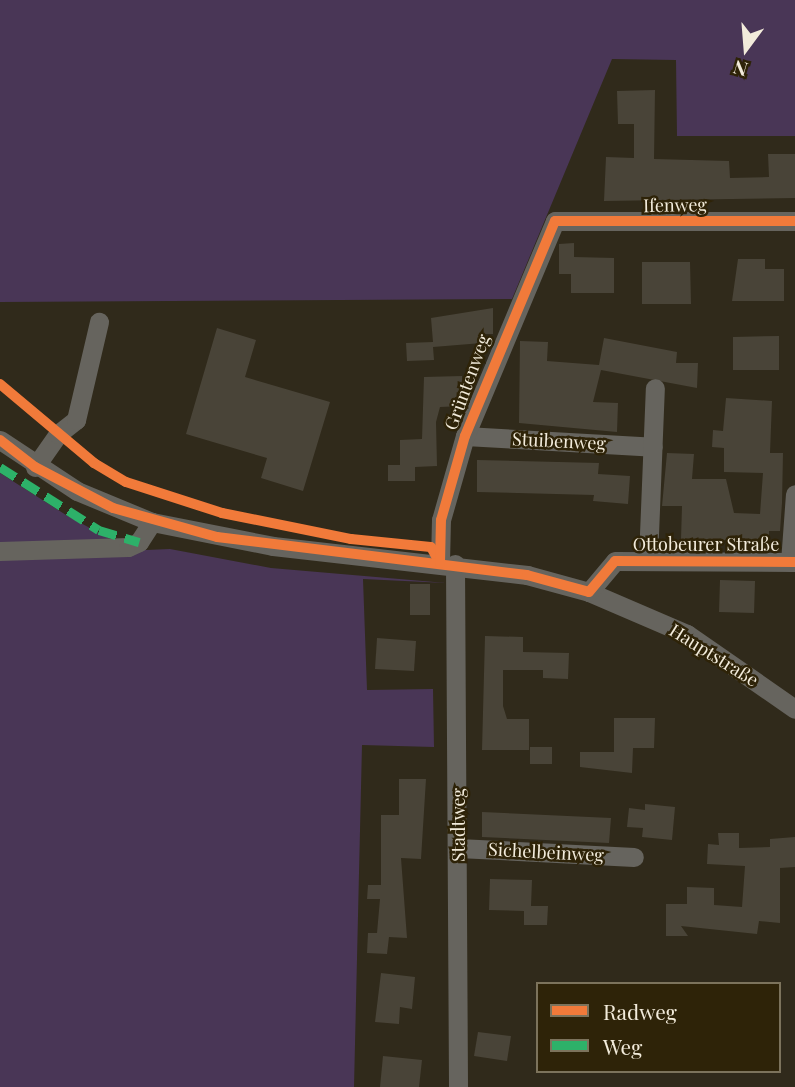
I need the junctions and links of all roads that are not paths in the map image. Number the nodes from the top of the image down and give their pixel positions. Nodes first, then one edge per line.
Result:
1 (555, 221) joint
2 (795, 221) edge
3 (99, 322) dead end
4 (655, 388) dead end
5 (466, 436) junction
6 (0, 440) edge
7 (653, 446) junction
8 (35, 467) junction
9 (795, 494) edge
10 (152, 522) junction
11 (0, 551) edge
12 (648, 558) junction
13 (793, 562) edge
14 (447, 564) junction
15 (589, 592) junction
16 (795, 709) edge
17 (458, 848) junction
18 (634, 857) dead end
19 (458, 1087) edge

1 - 2 street, Ifenweg
1 - 5 street, Grüntenweg
3 - 8 street
4 - 7 street
5 - 7 street, Stuibenweg
5 - 14 street, Grüntenweg
6 - 8 street, Hauptstraße
7 - 12 street
8 - 10 street, Hauptstraße
9 - 13 street
10 - 11 street
10 - 14 street, Hauptstraße
12 - 13 street, Ottobeurer Straße
12 - 15 street, Ottobeurer Straße
14 - 15 street, Hauptstraße
14 - 17 street, Stadtweg
15 - 16 street, Hauptstraße
17 - 18 street, Sichelbeinweg
17 - 19 street, Stadtweg

